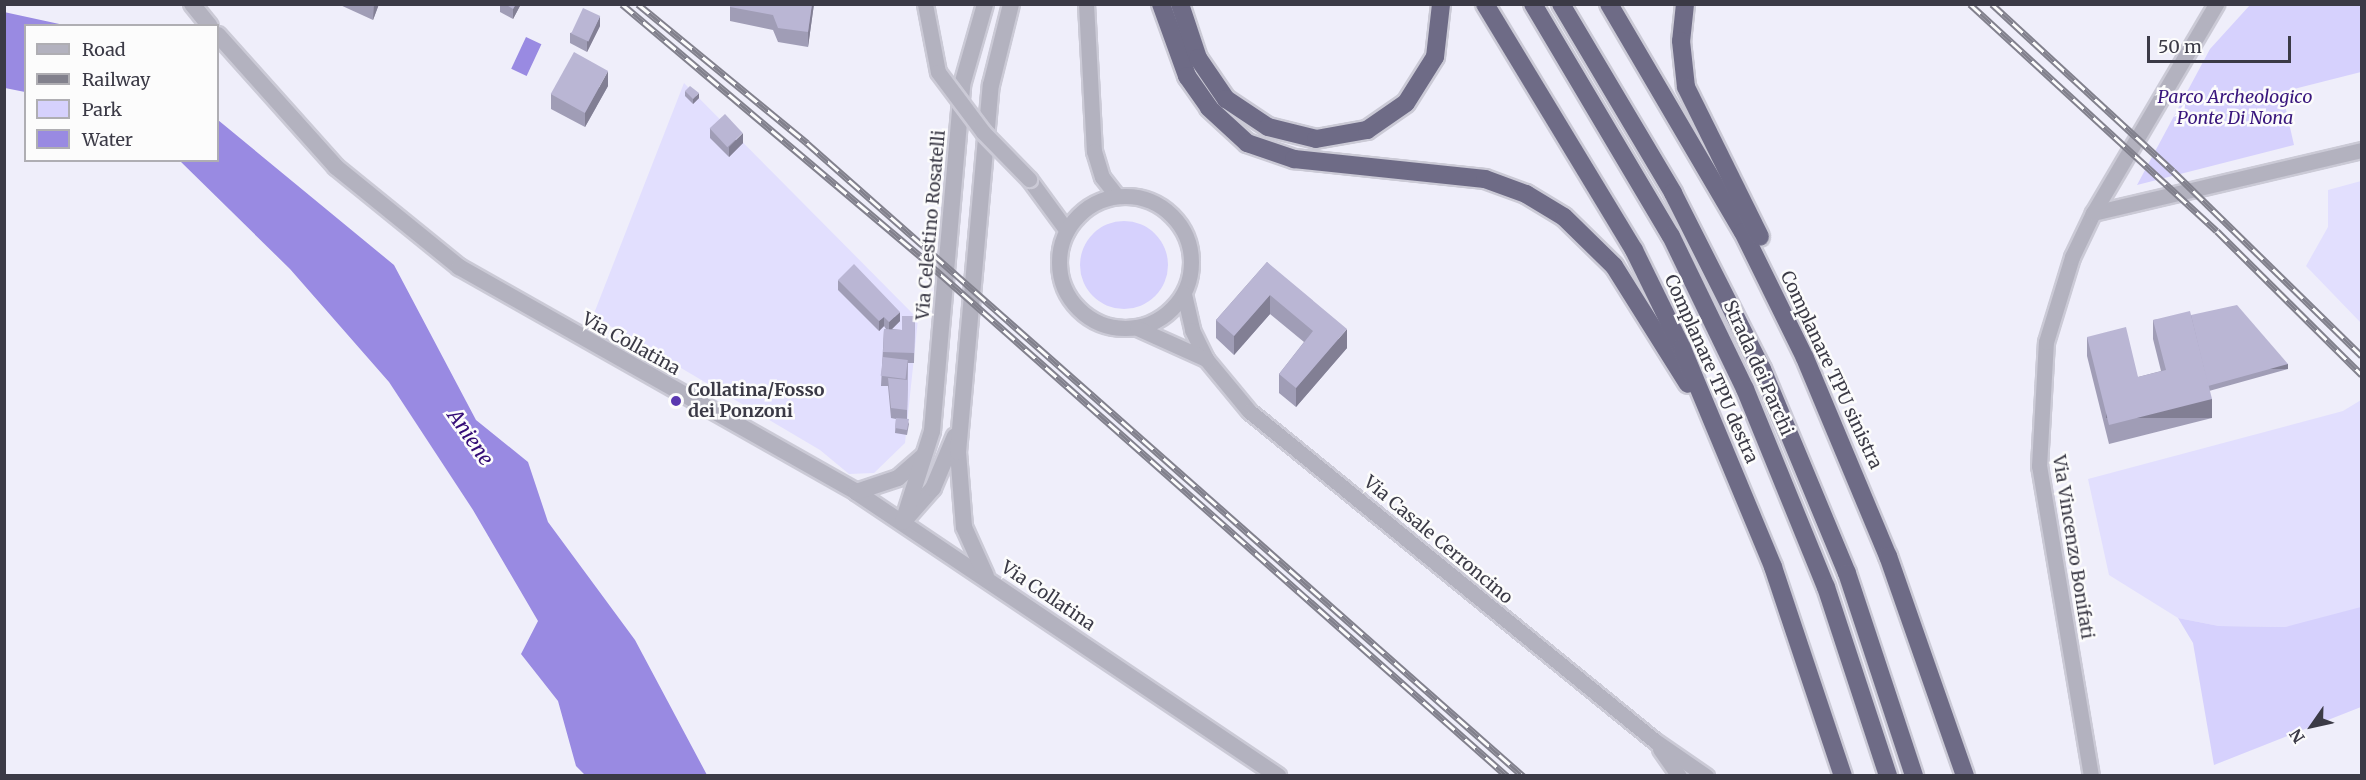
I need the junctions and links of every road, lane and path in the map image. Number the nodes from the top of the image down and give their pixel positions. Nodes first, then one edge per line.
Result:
1 (192, 4) edge
2 (925, 4) edge
3 (985, 4) edge
4 (1011, 4) edge
5 (1086, 4) edge
6 (1161, 4) edge
7 (1180, 4) edge
8 (1441, 4) edge
9 (1485, 4) edge
10 (1533, 4) edge
11 (1561, 4) edge
12 (1609, 4) edge
13 (1685, 4) edge
14 (2216, 4) edge
15 (208, 24) edge
16 (219, 35) edge
17 (2361, 150) edge
18 (1117, 196) junction
19 (2093, 213) junction
20 (1067, 231) junction
21 (1184, 294) junction
22 (1783, 310) junction
23 (1137, 328) junction
24 (1206, 359) junction
25 (1709, 416) junction
26 (960, 424) junction
27 (927, 451) junction
28 (856, 492) junction
29 (903, 522) junction
30 (988, 579) junction
31 (1655, 741) junction
32 (1278, 776) edge
33 (1679, 776) edge
34 (1706, 776) edge
35 (1843, 776) edge
36 (1888, 776) edge
37 (1914, 776) edge
38 (1965, 776) edge
39 (2091, 776) edge

1 - 15 street
2 - 20 street, bridge
3 - 27 street, Via Celestino Rosatelli
4 - 26 street
5 - 18 street
6 - 25 highway
7 - 8 highway
9 - 25 highway, Complanare TPU destra
10 - 36 highway, Strada dei Parchi
11 - 37 highway, Strada dei Parchi
12 - 22 highway, Complanare TPU sinistra
13 - 22 highway
14 - 19 street, Via Vincenzo Bonifati
16 - 28 street, Via Collatina
17 - 19 street
18 - 20 street
18 - 21 street, Via Casale Cerroncino
19 - 39 street, Via Vincenzo Bonifati
20 - 23 street, Via Casale Cerroncino
21 - 23 street
21 - 24 street, Via Casale Cerroncino
22 - 38 highway, Complanare TPU sinistra
23 - 24 street, Via Casale Cerroncino
24 - 31 street, Via Casale Cerroncino
25 - 35 highway, Complanare TPU destra
26 - 29 street
26 - 30 street
27 - 28 street
27 - 29 street, Via Celestino Rosatelli
28 - 29 street, Via Collatina
29 - 30 street, Via Collatina
30 - 32 street, Via Collatina
31 - 33 street, Via Casale Cerroncino
31 - 34 street, Via Casale Cerroncino

